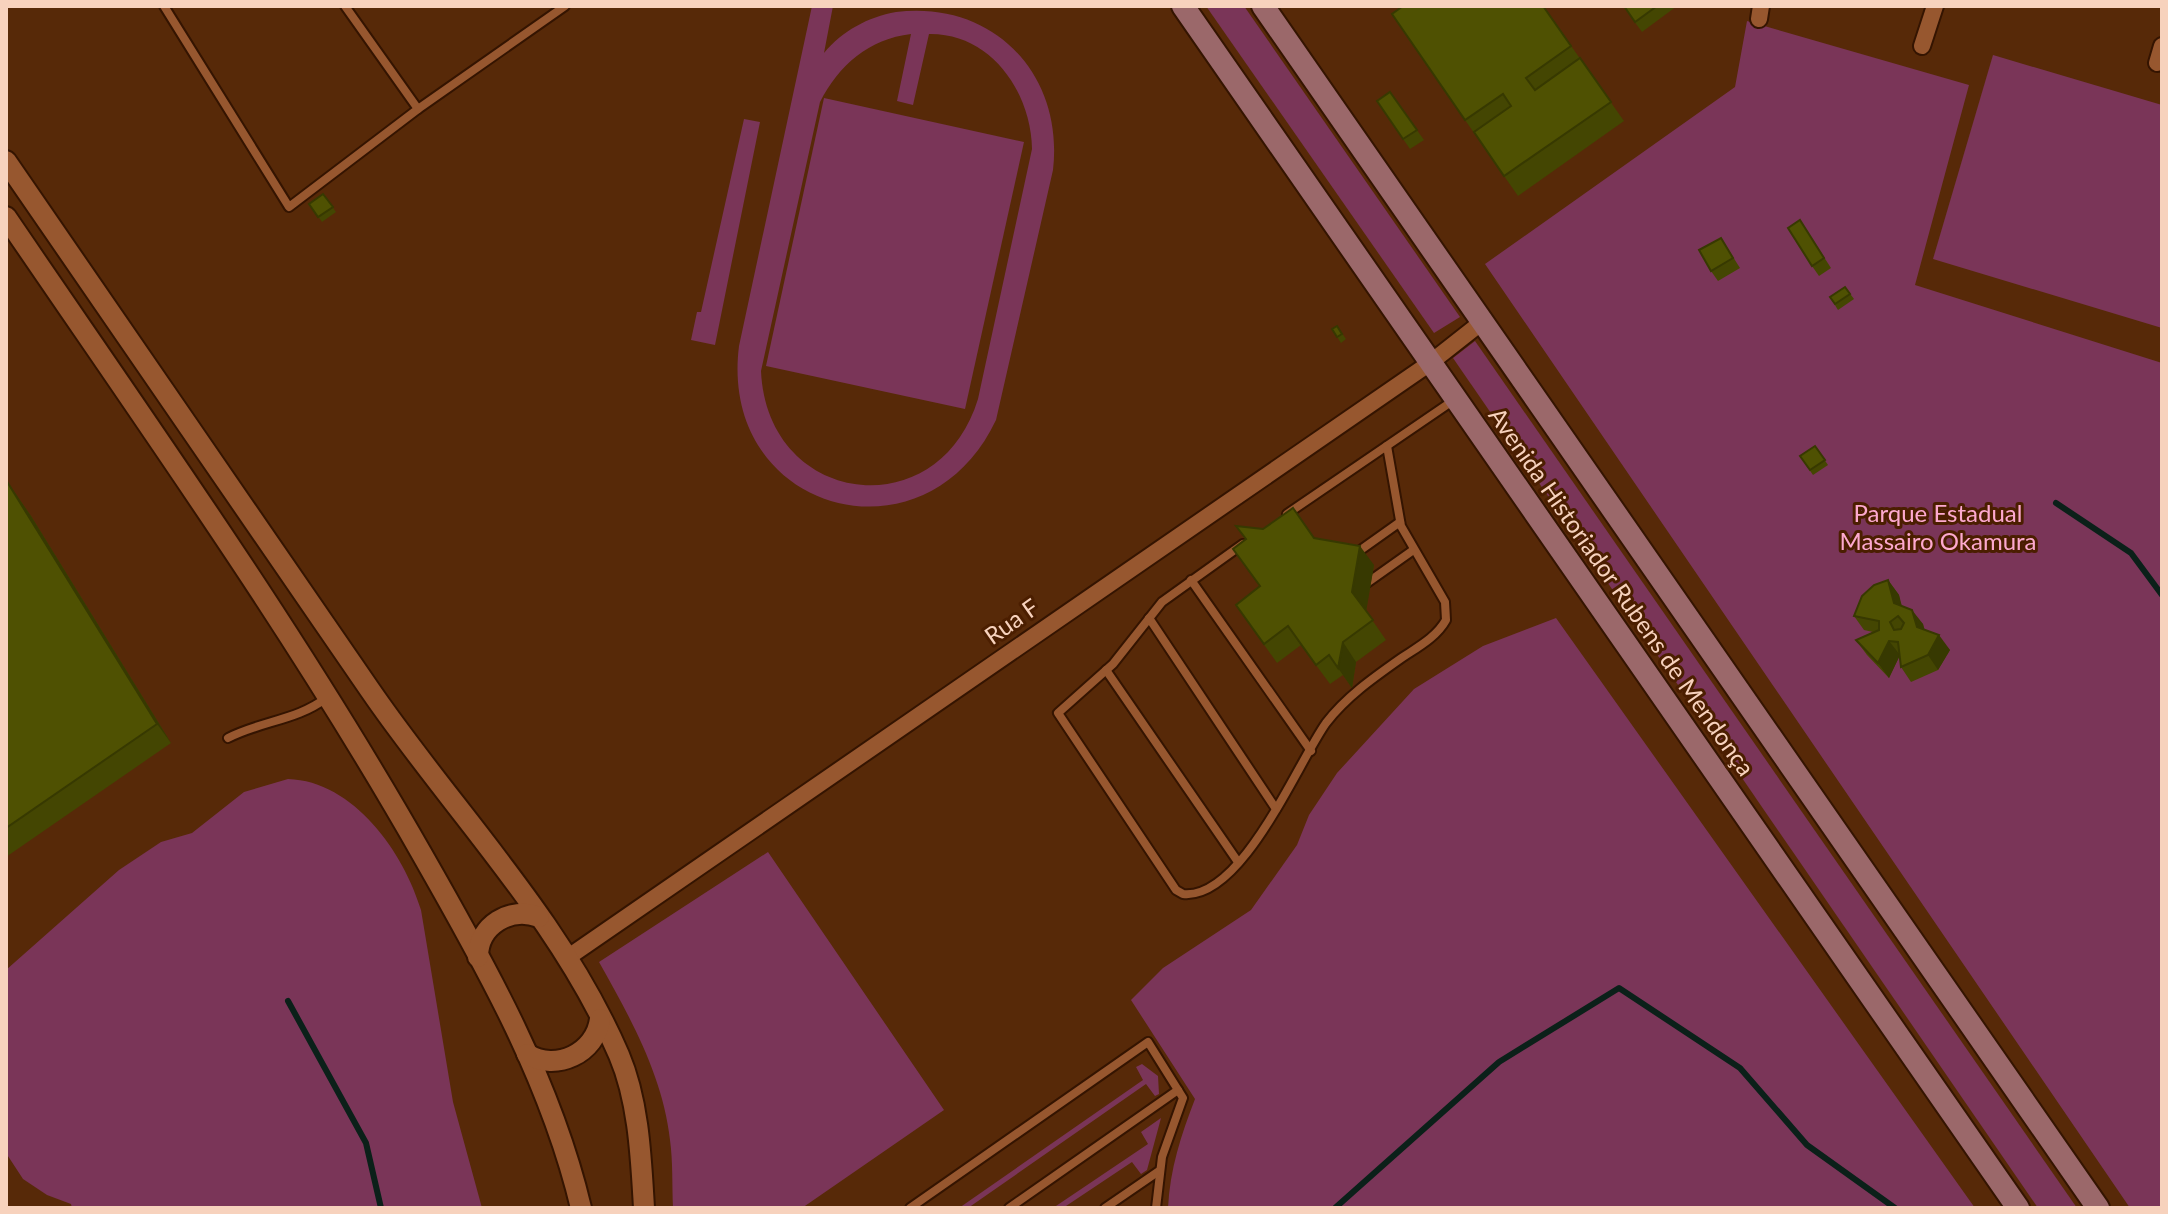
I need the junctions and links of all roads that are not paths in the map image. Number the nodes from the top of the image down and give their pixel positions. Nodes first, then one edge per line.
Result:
1 (164, 6) edge
2 (345, 6) edge
3 (565, 6) edge
4 (1183, 6) edge
5 (1263, 6) edge
6 (1935, 6) edge
7 (1922, 46) dead end
8 (2162, 46) edge
9 (2157, 63) dead end
10 (418, 109) junction
11 (6, 161) edge
12 (6, 217) edge
13 (1482, 322) junction
14 (1430, 363) junction
15 (1455, 399) junction
16 (1387, 446) junction
17 (1283, 517) edge
18 (1400, 522) junction
19 (1256, 535) edge
20 (1412, 551) junction
21 (1345, 563) edge
22 (1191, 580) junction
23 (1353, 584) edge
24 (1149, 618) junction
25 (1106, 670) junction
26 (330, 695) junction
27 (228, 738) dead end
28 (1311, 751) junction
29 (1276, 809) junction
30 (1238, 862) junction
31 (539, 917) junction
32 (478, 957) junction
33 (567, 958) junction
34 (600, 1019) junction
35 (527, 1054) junction
36 (1178, 1090) junction
37 (1159, 1171) junction
38 (581, 1208) edge
39 (644, 1208) edge
40 (910, 1208) edge
41 (1009, 1208) edge
42 (1105, 1208) edge
43 (1156, 1208) edge
44 (2018, 1208) edge
45 (2098, 1208) edge

1 - 10 lane
2 - 10 lane
3 - 10 lane
4 - 14 main road, Avenida Historiador Rubens de Mendonça
5 - 13 main road, Avenida Historiador Rubens de Mendonça
6 - 7 street
8 - 9 street
11 - 31 street
12 - 26 street
13 - 14 street, Rua F
13 - 45 main road, Avenida Historiador Rubens de Mendonça
14 - 15 main road, Avenida Historiador Rubens de Mendonça
14 - 33 street, Rua F
15 - 16 lane
15 - 44 main road, Avenida Historiador Rubens de Mendonça
16 - 17 lane
16 - 18 lane
18 - 20 lane
18 - 21 lane
19 - 22 lane
20 - 23 lane
20 - 28 lane
22 - 24 lane
22 - 28 lane
24 - 25 lane
24 - 29 lane
25 - 30 lane
25 - 30 lane
26 - 27 lane
26 - 32 street
28 - 29 lane
29 - 30 lane
31 - 32 street
31 - 33 street
32 - 35 street
33 - 34 street
34 - 35 street
34 - 39 street
35 - 38 street
36 - 37 lane
36 - 40 lane
36 - 41 lane
37 - 42 lane
37 - 43 lane

